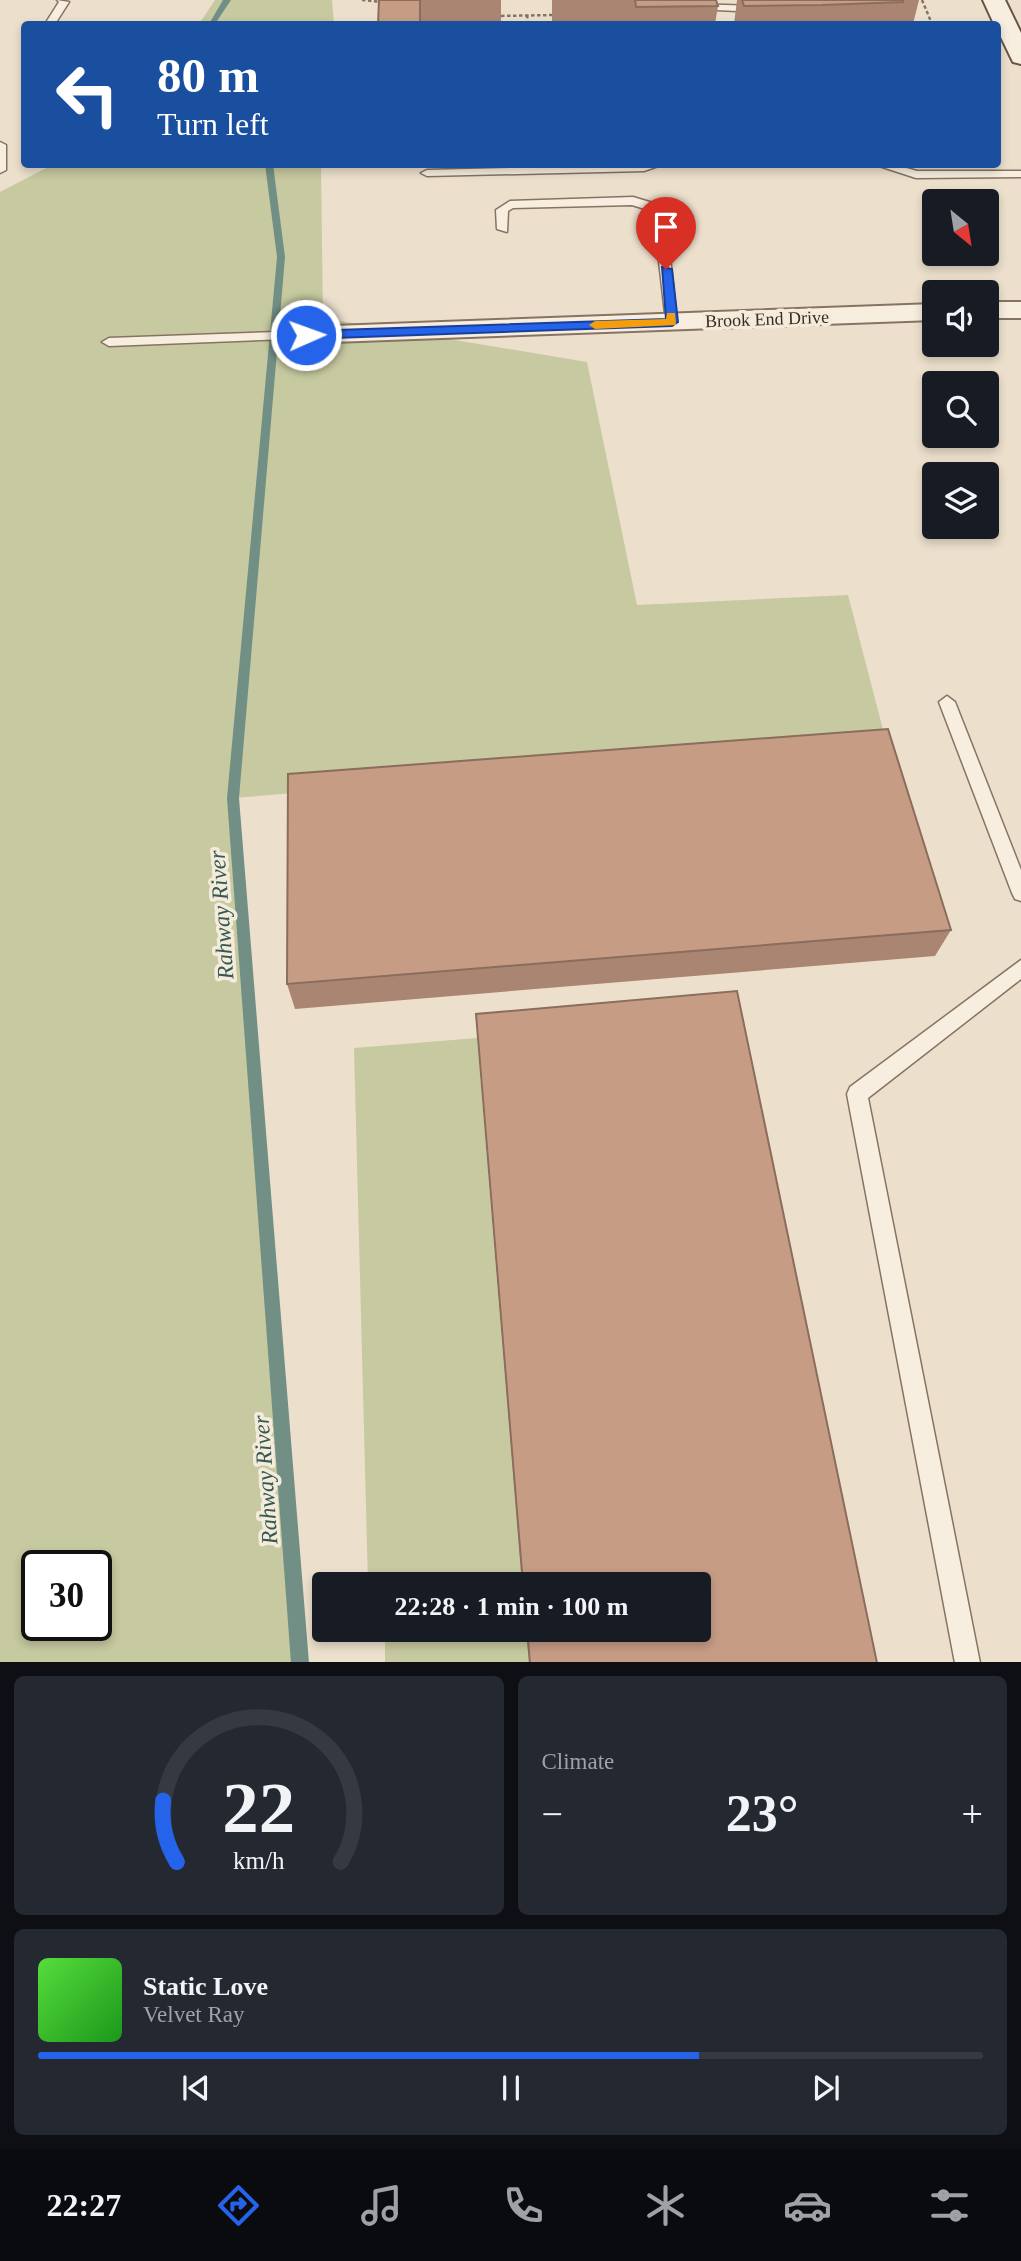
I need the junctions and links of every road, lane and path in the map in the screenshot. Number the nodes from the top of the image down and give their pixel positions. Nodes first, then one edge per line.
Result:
1 (62, 0) edge
2 (362, 0) edge
3 (922, 0) edge
4 (994, 0) edge
5 (391, 5) edge
6 (677, 6) edge
7 (770, 9) edge
8 (527, 15) junction
9 (568, 15) dead end
10 (492, 16) dead end
11 (52, 21) edge
12 (528, 21) edge
13 (931, 21) edge
14 (1021, 57) edge
15 (0, 145) edge
16 (644, 168) edge
17 (892, 168) edge
18 (0, 170) edge
19 (427, 173) dead end
20 (1021, 174) edge
21 (503, 229) dead end
22 (999, 310) edge
23 (1021, 310) edge
24 (922, 312) edge
25 (672, 322) junction
26 (306, 335) joint
27 (108, 342) dead end
28 (947, 702) dead end
29 (1021, 893) edge
30 (1021, 968) edge
31 (968, 1662) edge

1 - 11 lane
2 - 5 path
3 - 13 path
4 - 14 main road
6 - 7 lane
8 - 9 path
8 - 10 path
8 - 12 path
15 - 18 lane
16 - 19 lane
17 - 20 lane
21 - 25 lane
22 - 23 street
24 - 25 street, Brook End Drive
25 - 26 street, Brook End Drive
26 - 27 lane
28 - 29 lane
30 - 31 lane

